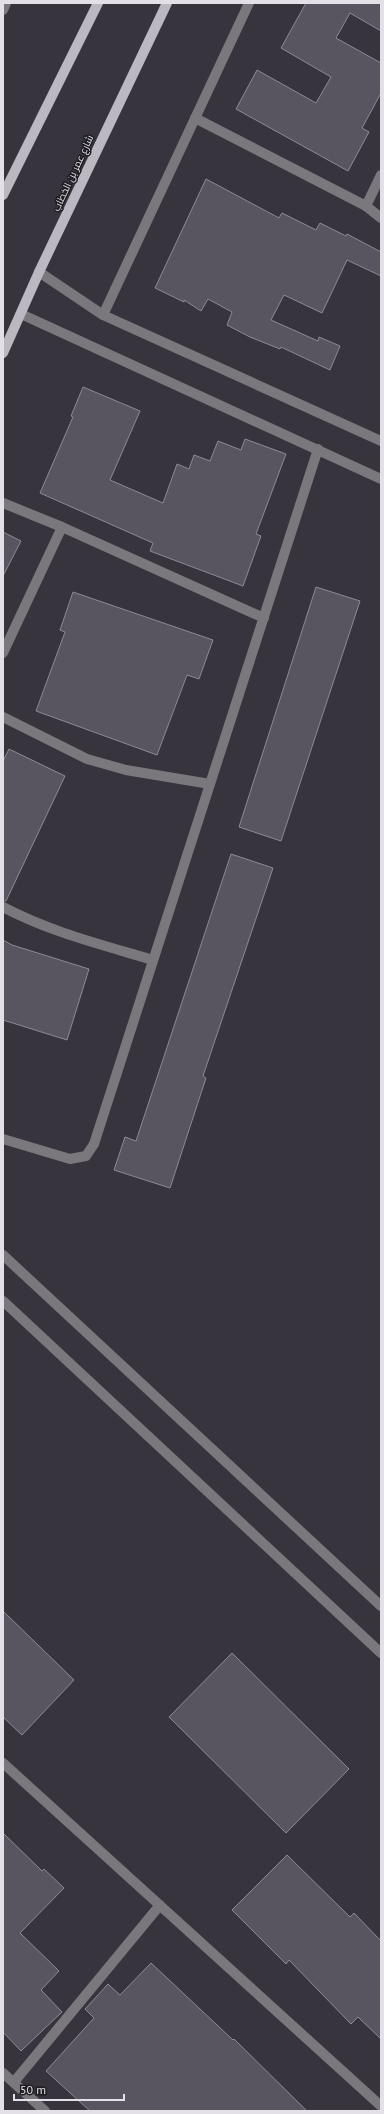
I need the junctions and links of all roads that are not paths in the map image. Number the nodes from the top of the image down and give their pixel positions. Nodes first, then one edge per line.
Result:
1 (6, 3) edge
2 (98, 3) edge
3 (167, 3) edge
4 (249, 3) edge
5 (3, 10) edge
6 (195, 118) junction
7 (381, 175) edge
8 (3, 195) edge
9 (366, 206) junction
10 (381, 218) edge
11 (39, 272) junction
12 (20, 314) junction
13 (103, 315) junction
14 (3, 353) edge
15 (381, 441) edge
16 (318, 449) junction
17 (381, 479) edge
18 (3, 503) edge
19 (62, 527) junction
20 (264, 618) junction
21 (3, 653) edge
22 (3, 717) edge
23 (210, 784) junction
24 (3, 907) edge
25 (153, 960) junction
26 (3, 1139) edge
27 (3, 1255) edge
28 (3, 1301) edge
29 (381, 1606) edge
30 (381, 1653) edge
31 (3, 1762) edge
32 (160, 1905) junction
33 (3, 2073) edge
34 (14, 2082) junction
35 (381, 2106) edge
36 (45, 2111) edge

1 - 5 street
2 - 8 main road
3 - 11 main road, شارع عمر بن الخطاب
4 - 6 street
6 - 9 street
6 - 13 street
7 - 9 street
9 - 10 street
11 - 12 main road, شارع عمر بن الخطاب
11 - 13 street
12 - 14 main road, شارع عمر بن الخطاب
12 - 16 street
13 - 15 street
16 - 17 street
16 - 20 street
18 - 19 street
19 - 20 street
19 - 21 street
20 - 23 street
22 - 23 street
23 - 25 street
24 - 25 street
25 - 26 street
27 - 29 street
28 - 30 street
31 - 32 street
32 - 34 street
32 - 35 street
33 - 34 street
34 - 36 street

